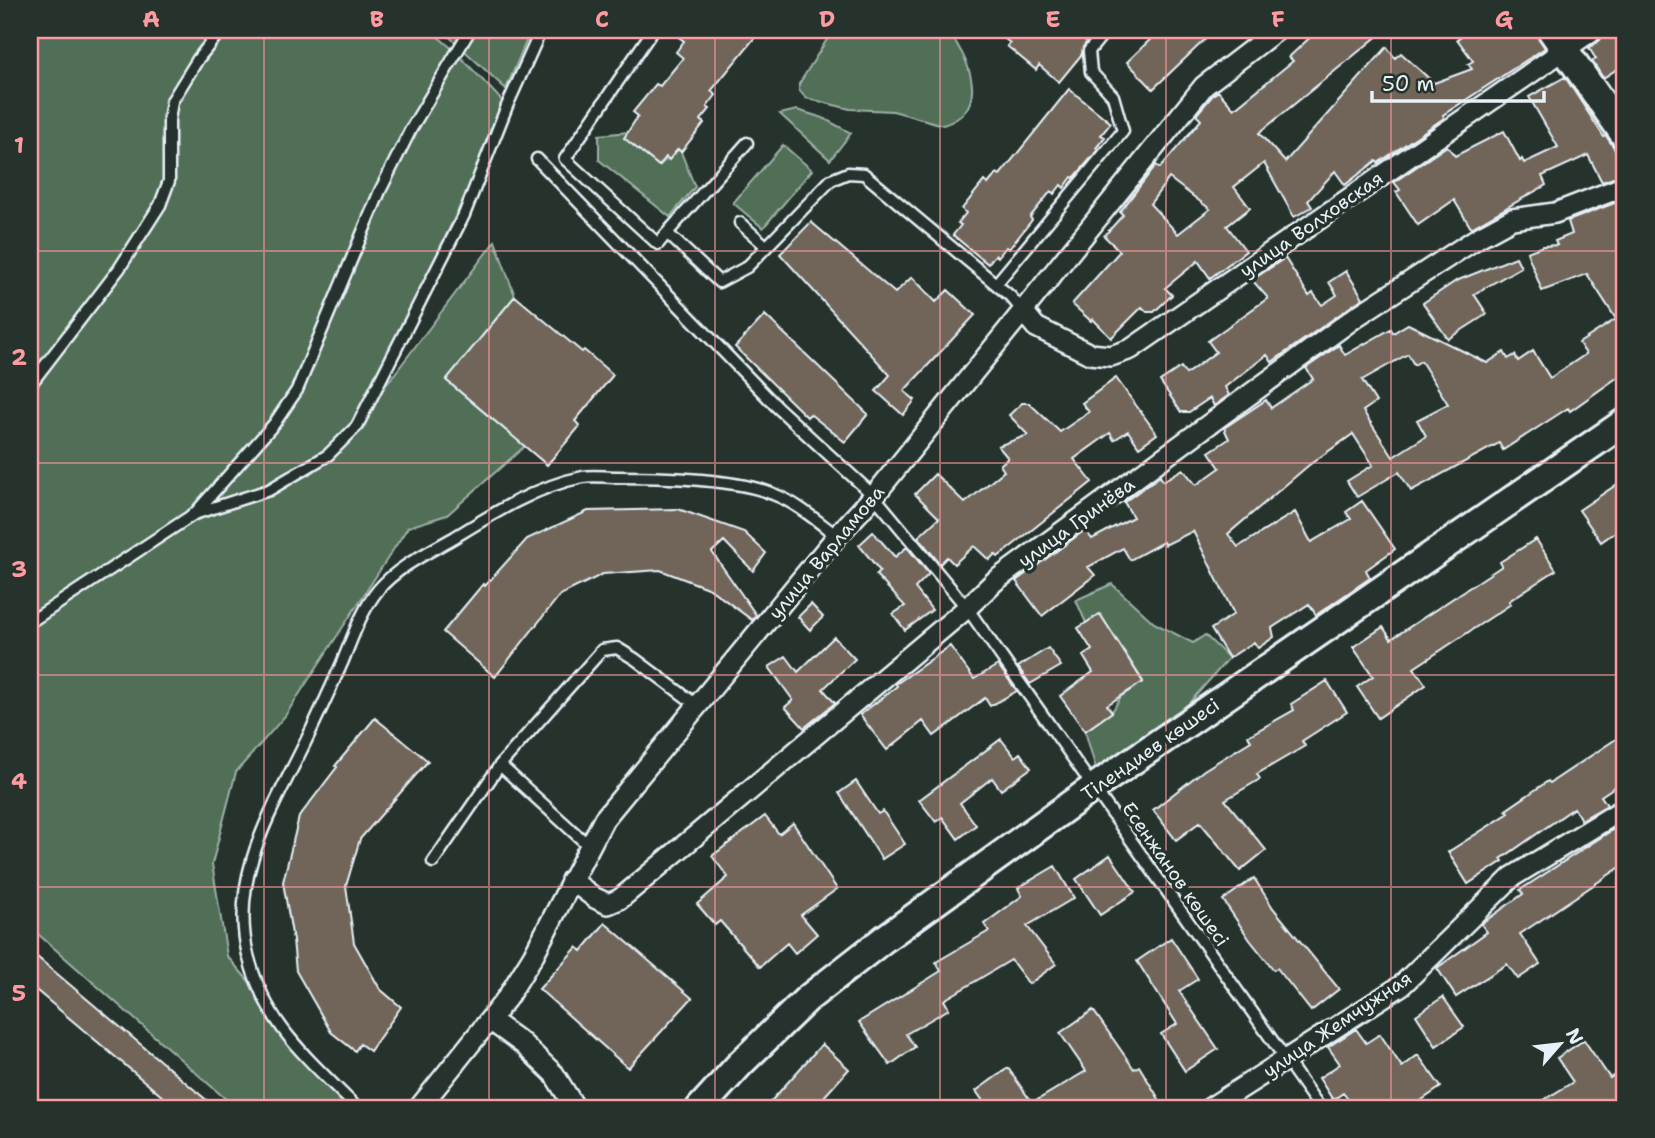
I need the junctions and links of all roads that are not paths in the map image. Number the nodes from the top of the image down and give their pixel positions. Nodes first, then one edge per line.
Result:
1 (221, 30) edge
2 (470, 30) edge
3 (541, 30) edge
4 (653, 30) edge
5 (1106, 30) edge
6 (1277, 30) edge
7 (1593, 30) edge
8 (1558, 39) edge
9 (1625, 136) edge
10 (747, 143) dead end
11 (537, 159) dead end
12 (1625, 186) edge
13 (740, 223) dead end
14 (667, 233) junction
15 (766, 246) junction
16 (996, 284) junction
17 (1023, 312) junction
18 (30, 385) edge
19 (1625, 422) edge
20 (874, 496) junction
21 (194, 514) junction
22 (837, 536) junction
23 (967, 608) junction
24 (30, 622) edge
25 (698, 706) junction
26 (500, 765) junction
27 (1093, 788) junction
28 (1625, 808) edge
29 (589, 846) junction
30 (432, 862) dead end
31 (570, 880) junction
32 (490, 1020) junction
33 (1286, 1058) junction
34 (357, 1108) edge
35 (419, 1108) edge
36 (575, 1108) edge
37 (700, 1108) edge
38 (1210, 1108) edge
39 (1320, 1108) edge

1 - 18 lane
2 - 21 lane
3 - 21 lane
4 - 14 lane
5 - 16 lane
6 - 17 street, улица Варламова
7 - 8 street, улица Волховская
8 - 9 street
8 - 17 street, улица Волховская
10 - 14 lane
11 - 20 lane, Есенжанов көшесі
12 - 23 street, улица Гринёва
13 - 15 lane
14 - 15 lane
15 - 16 lane
16 - 17 lane
17 - 20 street, улица Варламова
19 - 27 street, Тілендиев көшесі
20 - 22 street, улица Варламова
20 - 23 lane, Есенжанов көшесі
21 - 24 lane
22 - 25 street, улица Варламова
22 - 34 lane
23 - 27 lane, Есенжанов көшесі
23 - 31 street, улица Гринёва
25 - 26 lane
25 - 29 street, улица Варламова
26 - 29 lane
26 - 30 lane
27 - 33 lane, Есенжанов көшесі
27 - 37 street, Тілендиев көшесі
28 - 33 street, улица Жемчужная
29 - 31 street, улица Варламова
31 - 32 street, улица Варламова
32 - 35 street, улица Варламова
32 - 36 street
33 - 38 street, улица Жемчужная
33 - 39 lane, Есенжанов көшесі

